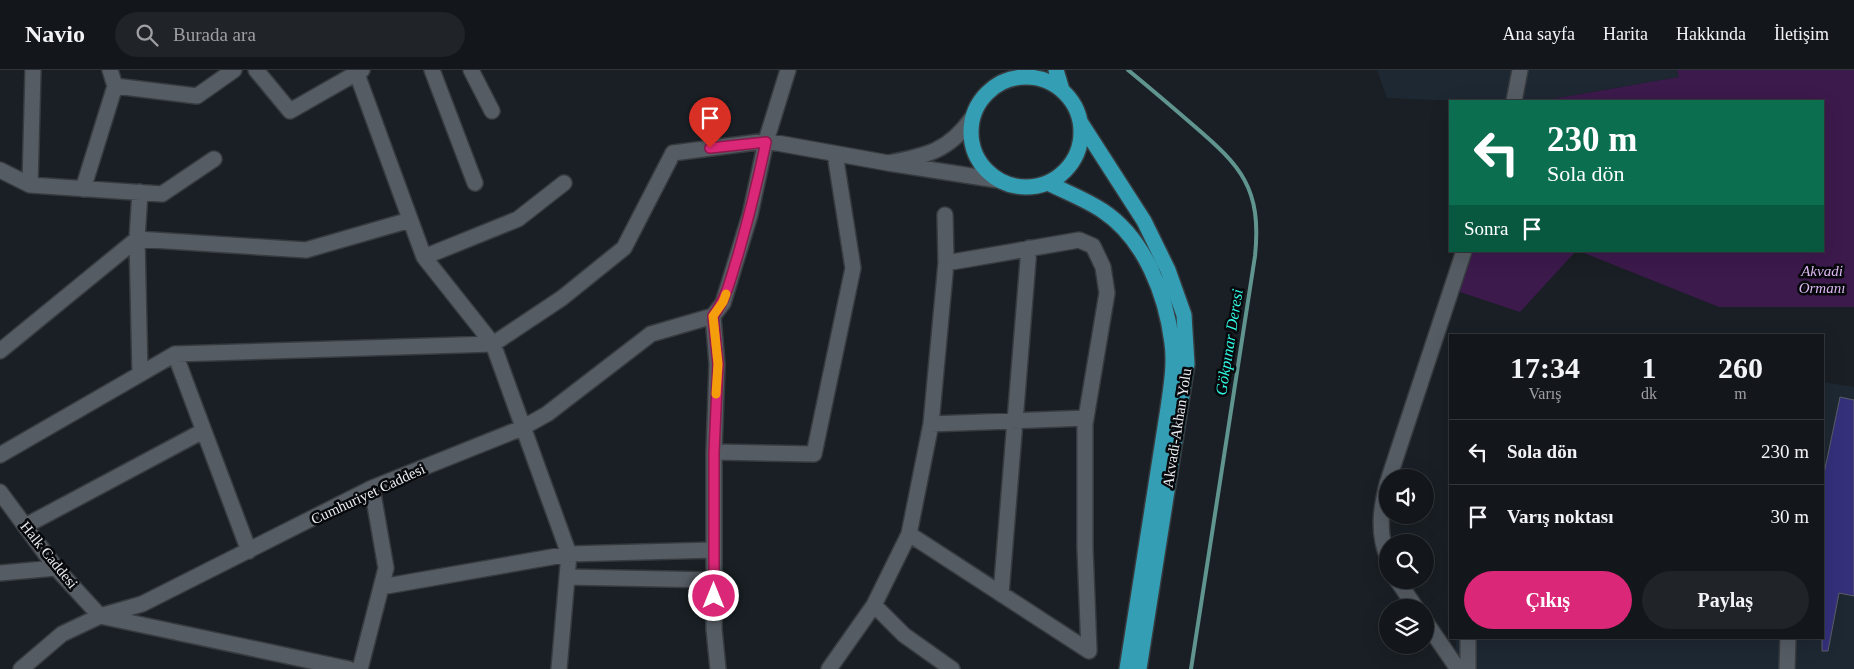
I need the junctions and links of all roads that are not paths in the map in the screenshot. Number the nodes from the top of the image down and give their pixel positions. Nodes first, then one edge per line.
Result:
1 (33, 70) edge
2 (110, 70) edge
3 (234, 70) edge
4 (256, 70) edge
5 (432, 70) edge
6 (471, 70) edge
7 (788, 70) edge
8 (1056, 70) edge
9 (1520, 70) edge
10 (359, 72) edge
11 (1003, 77) edge
12 (115, 86) junction
13 (1062, 90) junction
14 (1514, 100) edge
15 (492, 112) dead end
16 (972, 118) junction
17 (1082, 123) junction
18 (766, 142) junction
19 (835, 154) junction
20 (214, 159) dead end
21 (888, 163) junction
22 (0, 170) edge
23 (997, 180) junction
24 (475, 183) dead end
25 (564, 183) dead end
26 (1048, 183) junction
27 (30, 185) junction
28 (83, 189) junction
29 (140, 192) junction
30 (945, 216) dead end
31 (410, 220) junction
32 (137, 239) junction
33 (1029, 248) junction
34 (1464, 252) edge
35 (424, 257) junction
36 (946, 263) junction
37 (713, 316) junction
38 (493, 344) junction
39 (0, 351) edge
40 (175, 354) junction
41 (140, 374) junction
42 (1086, 418) junction
43 (1016, 420) junction
44 (931, 424) junction
45 (522, 428) junction
46 (203, 431) junction
47 (714, 452) junction
48 (0, 455) edge
49 (1391, 469) edge
50 (372, 488) junction
51 (0, 492) edge
52 (25, 526) junction
53 (909, 534) junction
54 (714, 550) junction
55 (249, 552) junction
56 (569, 554) junction
57 (56, 568) junction
58 (0, 573) edge
59 (567, 577) junction
60 (714, 580) junction
61 (381, 587) junction
62 (1001, 594) junction
63 (874, 605) junction
64 (100, 616) junction
65 (1434, 634) edge
66 (1468, 639) edge
67 (1788, 639) edge
68 (21, 669) edge
69 (349, 669) edge
70 (360, 669) edge
71 (559, 669) edge
72 (718, 669) edge
73 (829, 669) edge
74 (952, 669) edge
75 (1127, 669) edge
76 (1139, 669) edge
77 (1458, 669) edge
78 (1468, 669) edge
79 (1787, 669) edge

1 - 27 street
2 - 12 street
3 - 12 street
4 - 10 street
5 - 24 street
6 - 15 street
7 - 18 street
8 - 13 main road
9 - 14 street
10 - 31 street
11 - 13 main road
11 - 16 main road
12 - 28 street
13 - 17 main road
16 - 21 street
16 - 23 main road
17 - 26 main road
17 - 76 main road, Akvadi-Akhan Yolu
18 - 19 street
18 - 37 street
18 - 38 street
19 - 21 street
19 - 47 street
20 - 29 street
21 - 23 street
22 - 27 street
23 - 26 main road
25 - 35 street
26 - 75 main road, Akvadi-Akhan Yolu
27 - 28 street
28 - 29 street
29 - 32 street
30 - 36 street
31 - 32 street
31 - 35 street
32 - 39 street
32 - 41 street
33 - 36 street
33 - 42 street
33 - 43 street
34 - 49 street
35 - 38 street
36 - 44 street
37 - 45 street, Cumhuriyet Caddesi
37 - 47 street
38 - 40 street
38 - 45 street
40 - 41 street
40 - 46 street
41 - 48 street
42 - 43 street
42 - 62 street
43 - 44 street
43 - 62 street
44 - 53 street
45 - 50 street, Cumhuriyet Caddesi
45 - 56 street
46 - 52 street
46 - 55 street
47 - 54 street
50 - 55 street, Cumhuriyet Caddesi
50 - 61 street
51 - 52 street, Halk Caddesi
52 - 57 street, Halk Caddesi
53 - 62 street
53 - 63 street
54 - 56 street
54 - 60 street
55 - 64 street, Cumhuriyet Caddesi
56 - 59 street
56 - 61 street
57 - 58 street
57 - 64 street, Halk Caddesi
59 - 60 street
59 - 71 street
60 - 72 street
61 - 70 street
63 - 73 street
63 - 74 street
64 - 68 street, Cumhuriyet Caddesi
64 - 69 street
65 - 77 street
66 - 78 street
67 - 79 street

